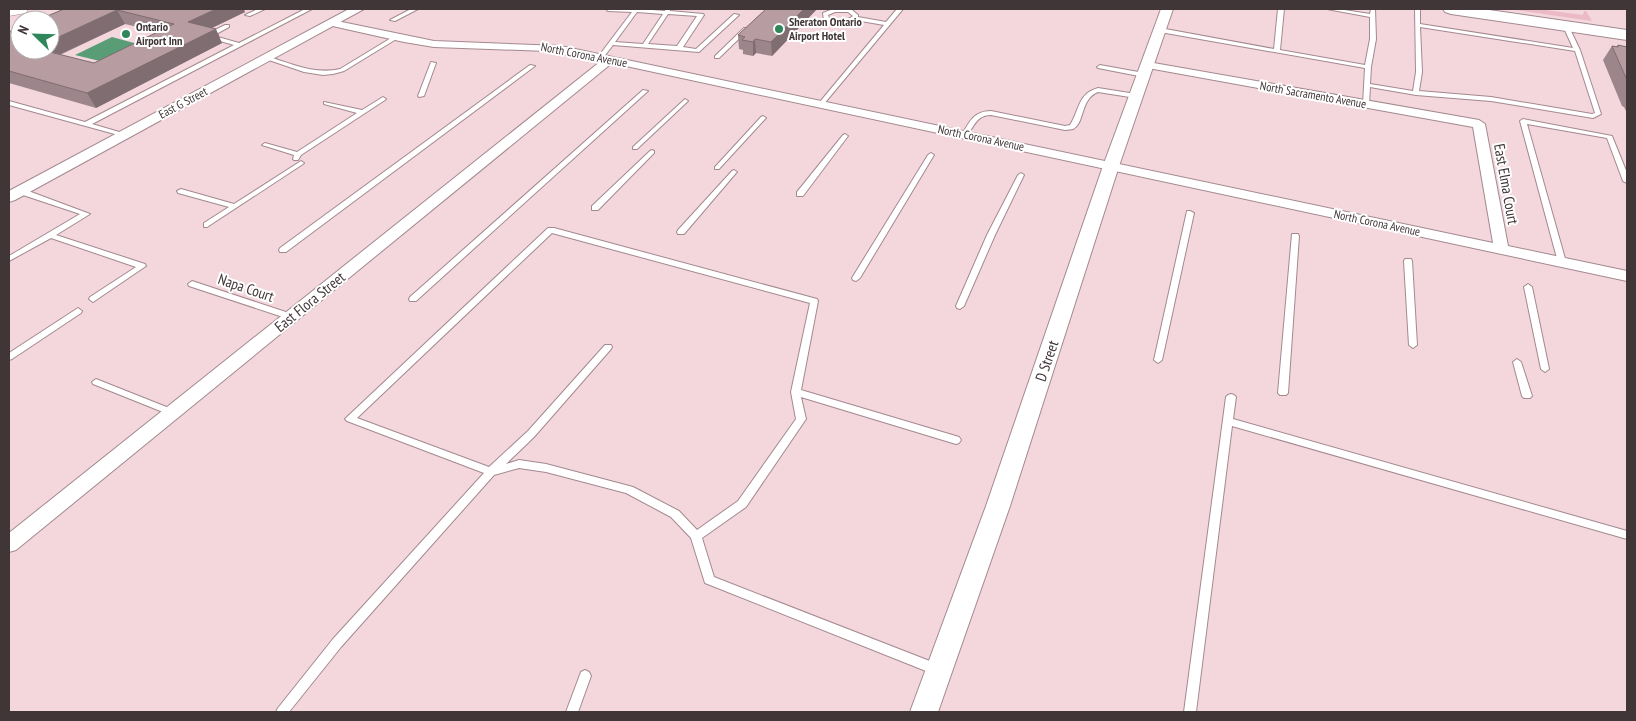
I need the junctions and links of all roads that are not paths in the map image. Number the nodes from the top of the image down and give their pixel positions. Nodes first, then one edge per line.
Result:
1 (20, 9) edge
2 (262, 9) edge
3 (309, 9) edge
4 (358, 9) edge
5 (415, 9) edge
6 (608, 9) edge
7 (844, 9) edge
8 (900, 9) edge
9 (1167, 9) edge
10 (1281, 9) edge
11 (1330, 9) edge
12 (1373, 9) edge
13 (1417, 9) edge
14 (1451, 9) edge
15 (636, 10) edge
16 (9, 11) edge
17 (668, 11) edge
18 (736, 15) dead end
19 (248, 16) dead end
20 (1373, 16) junction
21 (855, 18) junction
22 (393, 20) dead end
23 (332, 22) junction
24 (753, 22) edge
25 (887, 24) junction
26 (1418, 25) junction
27 (227, 26) dead end
28 (1566, 26) junction
29 (1160, 30) junction
30 (1627, 35) edge
31 (396, 37) junction
32 (611, 43) junction
33 (239, 45) junction
34 (645, 45) junction
35 (679, 48) junction
36 (1576, 50) junction
37 (1277, 51) junction
38 (717, 56) dead end
39 (266, 58) junction
40 (605, 58) junction
41 (433, 63) dead end
42 (532, 66) dead end
43 (1100, 67) dead end
44 (1368, 67) junction
45 (1146, 70) junction
46 (321, 73) joint
47 (1368, 85) junction
48 (645, 91) dead end
49 (1416, 92) junction
50 (421, 96) dead end
51 (1136, 96) junction
52 (383, 99) dead end
53 (685, 100) dead end
54 (9, 103) edge
55 (326, 103) dead end
56 (821, 104) junction
57 (1366, 104) junction
58 (362, 112) junction
59 (986, 113) joint
60 (763, 118) dead end
61 (86, 124) junction
62 (1479, 124) joint
63 (124, 135) junction
64 (966, 135) junction
65 (845, 136) dead end
66 (265, 145) dead end
67 (635, 148) dead end
68 (652, 152) dead end
69 (931, 155) dead end
70 (299, 158) junction
71 (1111, 166) junction
72 (717, 168) dead end
73 (734, 172) dead end
74 (1021, 175) dead end
75 (1627, 181) edge
76 (181, 191) dead end
77 (14, 194) edge
78 (800, 194) dead end
79 (235, 207) junction
80 (595, 208) dead end
81 (1190, 213) dead end
82 (207, 226) dead end
83 (681, 232) dead end
84 (50, 235) junction
85 (1295, 236) dead end
86 (1501, 249) junction
87 (284, 250) dead end
88 (9, 259) edge
89 (1408, 261) dead end
90 (1562, 262) junction
91 (1627, 276) edge
92 (856, 278) dead end
93 (192, 284) dead end
94 (1528, 287) dead end
95 (93, 299) dead end
96 (413, 299) dead end
97 (960, 306) dead end
98 (78, 311) dead end
99 (292, 317) junction
100 (1414, 345) dead end
101 (608, 347) dead end
102 (9, 356) edge
103 (1158, 360) dead end
104 (1517, 362) dead end
105 (1545, 369) dead end
106 (96, 382) dead end
107 (796, 392) junction
108 (1283, 393) dead end
109 (1527, 396) dead end
110 (1231, 397) dead end
111 (171, 412) junction
112 (1228, 421) junction
113 (956, 440) dead end
114 (491, 472) junction
115 (1627, 534) edge
116 (696, 536) junction
117 (9, 544) edge
118 (939, 670) junction
119 (585, 676) dead end
120 (282, 712) edge
121 (572, 712) edge
122 (924, 712) edge
123 (1190, 712) edge

1 - 16 highway
2 - 19 lane
3 - 33 lane
4 - 23 street, East G Street
5 - 22 lane
6 - 15 lane
7 - 21 lane
7 - 21 lane
8 - 25 lane
9 - 29 street, D Street
10 - 37 lane
11 - 20 lane
12 - 20 lane
13 - 26 lane
14 - 28 main road
15 - 17 lane
15 - 32 lane
17 - 34 lane
17 - 35 lane
18 - 35 lane
20 - 44 lane
21 - 25 lane
23 - 31 street, North Corona Avenue
23 - 39 street, East G Street
24 - 38 lane
25 - 56 lane
26 - 36 lane
26 - 49 lane
27 - 33 lane
28 - 30 main road
28 - 36 lane
29 - 37 lane
29 - 45 street, D Street
31 - 40 street, North Corona Avenue
31 - 46 lane
32 - 34 lane
32 - 40 lane
33 - 61 lane
34 - 35 lane
36 - 49 lane
37 - 44 lane
39 - 46 lane
39 - 63 street, East G Street
40 - 56 street, North Corona Avenue
40 - 99 street, East Flora Street
41 - 50 lane
42 - 87 lane
43 - 45 lane
44 - 47 lane
45 - 51 street, D Street
45 - 57 street, North Sacramento Avenue
47 - 49 lane
47 - 57 lane
48 - 96 lane
51 - 59 lane
51 - 71 street, D Street
52 - 58 lane
53 - 67 lane
54 - 61 lane
55 - 58 lane
56 - 64 street, North Corona Avenue
57 - 62 street, North Sacramento Avenue
58 - 70 lane
59 - 64 lane
60 - 72 lane
61 - 63 lane
62 - 86 street, East Elma Court
63 - 77 street, East G Street
64 - 71 street, North Corona Avenue
65 - 78 lane
66 - 70 lane
68 - 80 lane
69 - 92 lane
70 - 79 lane
71 - 86 street, North Corona Avenue
71 - 118 street, D Street
73 - 83 lane
74 - 97 lane
75 - 90 lane
76 - 79 lane
77 - 84 lane
79 - 82 lane
81 - 103 lane
84 - 88 lane
84 - 95 lane
85 - 108 lane
86 - 90 street, North Corona Avenue
89 - 100 lane
90 - 91 street, North Corona Avenue
93 - 99 lane, Napa Court
94 - 105 lane
98 - 102 lane
99 - 111 street, East Flora Street
101 - 114 lane
104 - 109 lane
106 - 111 lane
107 - 113 lane
107 - 114 lane
107 - 116 lane
110 - 112 lane
111 - 117 street, East Flora Street
112 - 115 lane
112 - 123 lane
114 - 116 lane
114 - 120 lane
116 - 118 lane
118 - 122 street, D Street
119 - 121 lane

